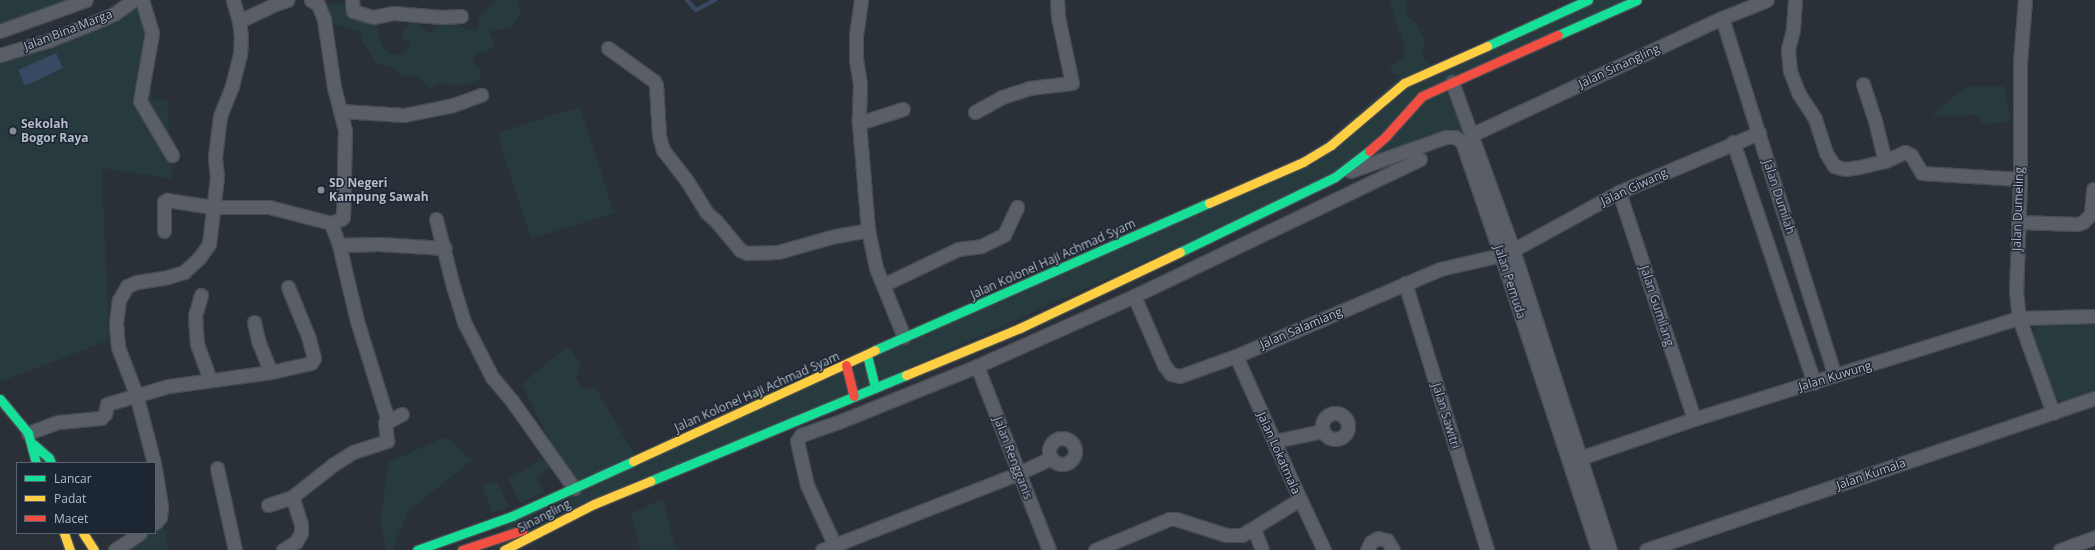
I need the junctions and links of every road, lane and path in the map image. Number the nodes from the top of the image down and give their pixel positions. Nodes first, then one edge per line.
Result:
1 (86, 0) edge
2 (134, 0) edge
3 (142, 0) edge
4 (233, 0) edge
5 (287, 0) edge
6 (311, 0) edge
7 (352, 0) edge
8 (861, 0) edge
9 (1057, 0) edge
10 (1637, 0) edge
11 (1767, 0) edge
12 (1795, 0) edge
13 (2025, 0) edge
14 (1588, 9) edge
15 (461, 16) dead end
16 (1722, 18) junction
17 (239, 21) junction
18 (0, 30) edge
19 (608, 48) dead end
20 (0, 55) edge
21 (1452, 82) junction
22 (1863, 84) dead end
23 (481, 95) dead end
24 (903, 109) dead end
25 (341, 111) junction
26 (976, 112) dead end
27 (859, 123) junction
28 (1758, 133) junction
29 (1471, 135) junction
30 (1733, 142) junction
31 (172, 155) dead end
32 (1420, 159) dead end
33 (1885, 161) junction
34 (1336, 177) junction
35 (2020, 179) junction
36 (2093, 189) dead end
37 (1619, 192) junction
38 (1017, 207) dead end
39 (212, 208) junction
40 (436, 220) dead end
41 (2018, 222) junction
42 (331, 223) junction
43 (868, 230) junction
44 (164, 231) dead end
45 (339, 245) junction
46 (444, 248) junction
47 (1507, 252) junction
48 (1405, 283) junction
49 (883, 285) junction
50 (288, 287) dead end
51 (201, 295) dead end
52 (1134, 296) junction
53 (2095, 316) edge
54 (2019, 318) junction
55 (254, 322) dead end
56 (904, 337) junction
57 (867, 355) junction
58 (1236, 356) junction
59 (846, 365) junction
60 (977, 366) junction
61 (271, 372) junction
62 (1835, 376) junction
63 (210, 380) junction
64 (1814, 382) junction
65 (875, 388) junction
66 (136, 394) junction
67 (854, 396) junction
68 (2095, 398) edge
69 (0, 399) edge
70 (2053, 413) junction
71 (402, 414) dead end
72 (1694, 419) junction
73 (388, 421) junction
74 (1322, 431) dead end
75 (30, 439) junction
76 (1274, 441) junction
77 (1051, 458) dead end
78 (1580, 458) junction
79 (36, 462) edge
80 (51, 462) edge
81 (154, 462) edge
82 (217, 468) dead end
83 (1019, 473) junction
84 (156, 474) edge
85 (574, 488) junction
86 (292, 497) junction
87 (1300, 499) junction
88 (594, 504) junction
89 (268, 505) dead end
90 (512, 516) junction
91 (156, 522) edge
92 (1254, 529) junction
93 (64, 534) edge
94 (84, 534) edge
95 (139, 534) edge
96 (2095, 537) edge
97 (499, 538) junction
98 (483, 547) edge
99 (836, 547) edge
100 (70, 550) edge
101 (94, 550) edge
102 (115, 550) edge
103 (235, 550) edge
104 (283, 550) edge
105 (417, 550) edge
106 (462, 550) edge
107 (492, 550) edge
108 (504, 550) edge
109 (822, 550) edge
110 (1049, 550) edge
111 (1094, 550) edge
112 (1262, 550) edge
113 (1324, 550) edge
114 (1367, 550) edge
115 (1393, 550) edge
116 (1487, 550) edge
117 (1598, 550) edge
118 (1610, 550) edge
119 (1646, 550) edge
120 (2060, 550) edge

1 - 18 street
2 - 20 street, Jalan Bina Marga
3 - 31 street
4 - 17 street
5 - 17 street
6 - 25 street
7 - 15 street
8 - 27 street
9 - 26 street
10 - 14 main road, Jalan Kolonel Haji Achmad Syam
11 - 16 street, Jalan Sinangling
12 - 33 street
13 - 35 street, Jalan Dumeling
14 - 21 main road, Jalan Kolonel Haji Achmad Syam
14 - 56 main road, Jalan Kolonel Haji Achmad Syam
16 - 28 street, Jalan Dumilah
16 - 29 street, Jalan Sinangling
17 - 39 street
19 - 43 street
21 - 29 street, Jalan Pemuda
21 - 34 main road, Jalan Kolonel Haji Achmad Syam
22 - 33 street
23 - 25 street
24 - 27 street
25 - 42 street
27 - 43 street
28 - 30 street, Jalan Giwang
28 - 62 street, Jalan Dumilah
29 - 47 street, Jalan Pemuda
30 - 37 street, Jalan Giwang
30 - 64 street, Jalan Dumilah
32 - 52 street
33 - 35 street
34 - 47 street, Jalan Pemuda
34 - 65 main road, Jalan Kolonel Haji Achmad Syam
35 - 41 street, Jalan Dumeling
36 - 41 street
37 - 47 street, Jalan Giwang
37 - 72 street, Jalan Gumilang
38 - 49 street
39 - 42 street
39 - 44 street
39 - 66 street
40 - 46 street
41 - 54 street, Jalan Dumeling
42 - 45 street
43 - 49 street
45 - 46 street
45 - 73 street
46 - 85 street
47 - 48 street, Jalan Salamiang
47 - 78 street, Jalan Pemuda
47 - 117 street, Jalan Pemuda
48 - 58 street, Jalan Salamiang
48 - 116 street, Jalan Sawitri
49 - 56 street
50 - 61 street
51 - 63 street
52 - 58 street, Jalan Salamiang
52 - 60 street
53 - 54 street, Jalan Kuwung
54 - 62 street, Jalan Kuwung
54 - 70 street, Jalan Dumeling
55 - 61 street
56 - 57 main road, Jalan Kolonel Haji Achmad Syam
57 - 59 main road, Jalan Kolonel Haji Achmad Syam
57 - 65 main road
58 - 76 street, Jalan Lokatmala
59 - 67 main road
59 - 85 main road, Jalan Kolonel Haji Achmad Syam
60 - 83 street, Jalan Rengganis
60 - 99 street
61 - 63 street
62 - 64 street, Jalan Kuwung
63 - 66 street
64 - 72 street, Jalan Kuwung
65 - 67 main road, Jalan Kolonel Haji Achmad Syam
66 - 75 street
66 - 81 street
67 - 88 main road, Jalan Kolonel Haji Achmad Syam
68 - 70 street, Jalan Kumala
69 - 75 main road
70 - 119 street, Jalan Kumala
71 - 73 street
72 - 78 street, Jalan Kuwung
73 - 86 street
74 - 76 street
75 - 79 main road
75 - 80 main road
76 - 87 street, Jalan Lokatmala
77 - 83 street
78 - 118 street, Jalan Pemuda
82 - 103 street
83 - 99 street
83 - 110 street, Jalan Rengganis
84 - 91 street
85 - 90 main road, Jalan Kolonel Haji Achmad Syam
86 - 89 street
86 - 104 street
87 - 92 street
87 - 113 street, Jalan Lokatmala
88 - 97 main road
88 - 108 main road, Sinangling
90 - 97 main road
90 - 105 main road, Jalan Kolonel Haji Achmad Syam
92 - 111 street
92 - 112 street
93 - 100 main road
94 - 101 main road
95 - 102 street
96 - 120 street
97 - 98 main road
97 - 107 main road
98 - 106 main road
99 - 109 street
114 - 115 street

